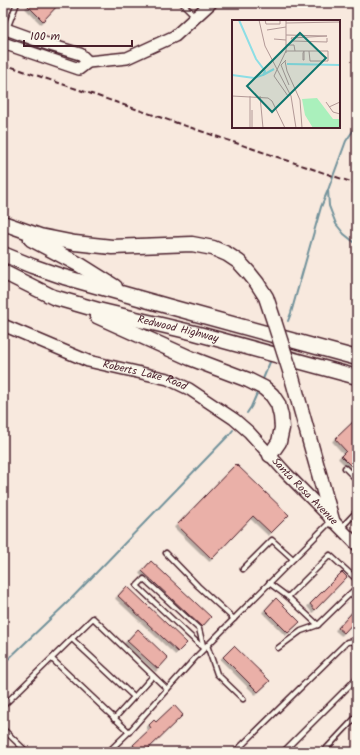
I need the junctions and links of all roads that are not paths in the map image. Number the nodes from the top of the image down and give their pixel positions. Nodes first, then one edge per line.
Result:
1 (17, 3) edge
2 (182, 3) edge
3 (211, 3) edge
4 (196, 17) junction
5 (4, 32) edge
6 (3, 42) edge
7 (88, 62) junction
8 (3, 223) edge
9 (3, 254) edge
10 (3, 272) edge
11 (131, 296) junction
12 (53, 297) junction
13 (3, 325) edge
14 (357, 358) edge
15 (357, 377) edge
16 (270, 455) junction
17 (345, 468) dead end
18 (357, 480) edge
19 (357, 511) edge
20 (336, 524) junction
21 (357, 545) edge
22 (166, 553) dead end
23 (293, 559) junction
24 (242, 569) dead end
25 (357, 580) edge
26 (270, 583) junction
27 (357, 587) edge
28 (288, 597) junction
29 (234, 619) junction
30 (318, 625) junction
31 (72, 639) junction
32 (357, 641) edge
33 (206, 647) junction
34 (278, 648) dead end
35 (52, 659) junction
36 (153, 676) junction
37 (357, 678) edge
38 (167, 689) junction
39 (134, 697) junction
40 (243, 699) dead end
41 (3, 706) edge
42 (357, 716) edge
43 (114, 719) junction
44 (3, 729) edge
45 (128, 732) junction
46 (27, 752) edge
47 (108, 752) edge
48 (235, 752) edge
49 (282, 752) edge
50 (323, 752) edge

1 - 5 lane
2 - 4 lane
3 - 4 street
4 - 7 street
5 - 7 street
6 - 7 street
8 - 11 highway
8 - 20 highway, bridge
9 - 11 highway, Redwood Highway
10 - 12 highway, Redwood Highway
11 - 14 highway, Redwood Highway
12 - 15 highway, Redwood Highway
12 - 16 highway
13 - 16 street, Roberts Lake Road
16 - 20 street, Santa Rosa Avenue
17 - 18 lane
19 - 20 lane
20 - 21 street, Santa Rosa Avenue
20 - 23 lane
22 - 29 lane
23 - 24 lane
23 - 26 lane
25 - 28 lane
26 - 28 lane
26 - 29 lane
27 - 30 lane
28 - 30 lane
29 - 33 lane
30 - 34 lane
31 - 35 lane
31 - 36 lane
31 - 39 lane
32 - 48 lane
33 - 33 lane
33 - 38 lane
33 - 40 lane
35 - 41 lane
35 - 43 lane
36 - 38 lane
36 - 39 lane
37 - 49 lane
38 - 45 lane
39 - 43 lane
42 - 50 lane
43 - 45 lane
44 - 46 lane
45 - 47 lane

